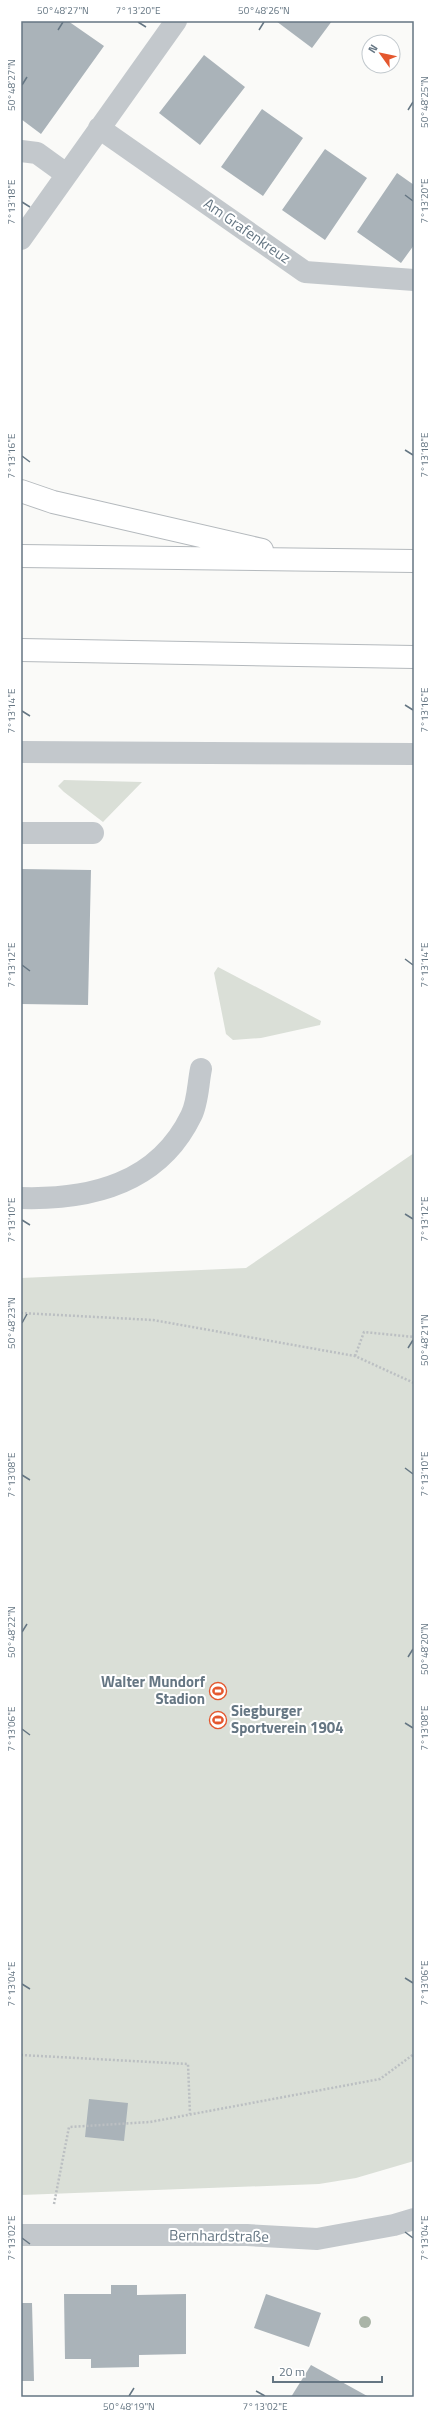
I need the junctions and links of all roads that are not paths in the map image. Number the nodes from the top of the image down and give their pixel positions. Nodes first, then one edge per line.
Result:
1 (176, 21) edge
2 (99, 128) junction
3 (21, 151) edge
4 (66, 174) junction
5 (21, 239) edge
6 (414, 280) edge
7 (21, 491) edge
8 (21, 556) edge
9 (304, 560) junction
10 (414, 562) edge
11 (21, 650) edge
12 (414, 657) edge
13 (21, 752) edge
14 (414, 754) edge
15 (21, 833) edge
16 (93, 833) dead end
17 (201, 1069) dead end
18 (21, 1198) edge
19 (414, 2219) edge
20 (21, 2235) edge

1 - 2 street
2 - 4 street
2 - 6 street, Am Grafenkreuz
3 - 4 street
4 - 5 street
7 - 9 highway
8 - 9 highway
9 - 10 highway
11 - 12 highway
13 - 14 street
15 - 16 street
17 - 18 street
19 - 20 street, Bernhardstraße

